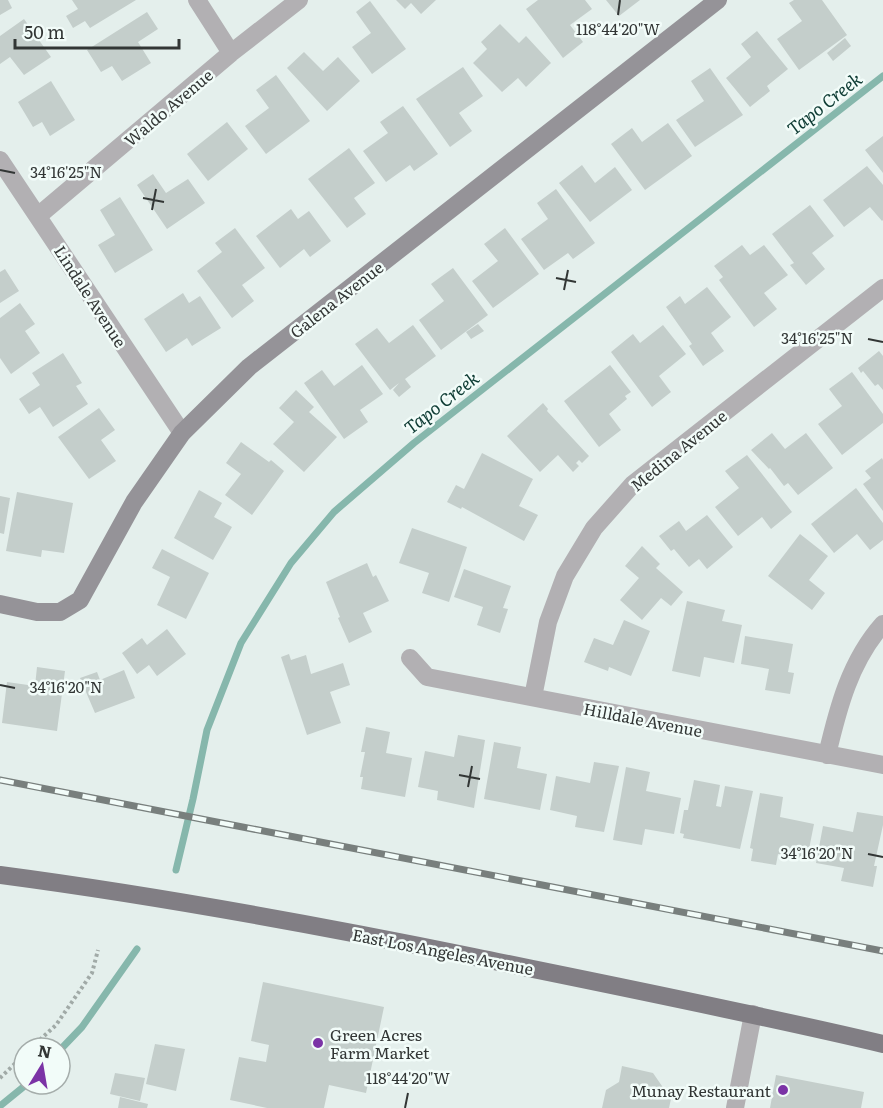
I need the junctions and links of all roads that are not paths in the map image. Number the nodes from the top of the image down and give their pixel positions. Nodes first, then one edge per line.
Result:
1 (197, 0) edge
2 (299, 0) edge
3 (718, 0) edge
4 (231, 53) junction
5 (0, 160) edge
6 (38, 216) junction
7 (883, 288) edge
8 (182, 434) junction
9 (0, 604) edge
10 (883, 624) edge
11 (410, 658) dead end
12 (533, 697) junction
13 (827, 754) junction
14 (883, 765) edge
15 (0, 875) edge
16 (753, 1014) junction
17 (883, 1044) edge
18 (735, 1108) edge

1 - 4 street
2 - 4 street, Waldo Avenue
3 - 8 street, Galena Avenue
4 - 6 street, Waldo Avenue
5 - 6 street, Lindale Avenue
6 - 8 street, Lindale Avenue
7 - 12 street, Medina Avenue
8 - 9 street, Galena Avenue
10 - 13 street
11 - 12 street, Hilldale Avenue
12 - 13 street, Hilldale Avenue
13 - 14 street, Hilldale Avenue
15 - 16 main road, East Los Angeles Avenue
16 - 17 main road, East Los Angeles Avenue
16 - 18 street

